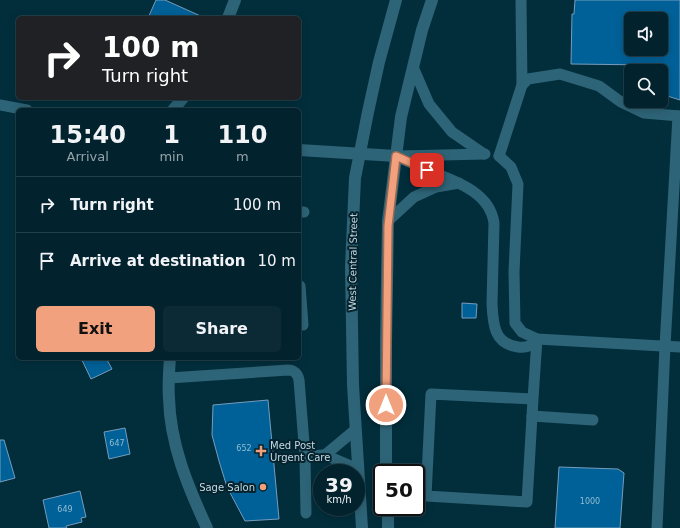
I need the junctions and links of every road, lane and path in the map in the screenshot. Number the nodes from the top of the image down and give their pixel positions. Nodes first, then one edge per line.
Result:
1 (235, 0) edge
2 (396, 0) edge
3 (432, 0) edge
4 (521, 0) edge
5 (229, 16) edge
6 (413, 66) junction
7 (522, 85) junction
8 (181, 100) edge
9 (0, 105) edge
10 (16, 108) edge
11 (175, 108) edge
12 (679, 116) edge
13 (301, 150) edge
14 (360, 154) junction
15 (484, 154) junction
16 (396, 156) junction
17 (498, 156) junction
18 (460, 183) junction
19 (388, 221) junction
20 (301, 299) edge
21 (301, 325) edge
22 (537, 339) junction
23 (665, 346) junction
24 (680, 347) edge
25 (170, 360) edge
26 (169, 378) junction
27 (533, 399) junction
28 (532, 416) junction
29 (593, 420) dead end
30 (355, 430) junction
31 (325, 455) junction
32 (305, 456) junction
33 (345, 464) edge
34 (358, 464) edge
35 (386, 464) edge
36 (306, 513) dead end
37 (361, 516) edge
38 (388, 516) edge
39 (207, 528) edge
40 (362, 528) edge
41 (388, 528) edge
42 (657, 528) edge

1 - 5 main road
2 - 14 main road, West Central Street
3 - 6 main road
4 - 7 lane
6 - 15 lane
6 - 16 main road
7 - 12 lane
7 - 17 lane
8 - 11 main road
9 - 10 lane
12 - 23 lane
13 - 14 main road
14 - 16 main road
14 - 30 main road, West Central Street
15 - 16 lane
15 - 17 lane
16 - 18 lane
16 - 19 main road
17 - 22 lane
18 - 19 lane
18 - 22 lane
19 - 35 main road
20 - 21 lane
22 - 23 lane
22 - 27 lane
23 - 24 lane
23 - 42 lane
25 - 26 main road
26 - 32 lane
26 - 39 main road
27 - 28 lane
27 - 28 lane
28 - 29 lane
30 - 31 lane
30 - 34 main road, West Central Street
31 - 32 lane
31 - 33 lane
32 - 36 lane
37 - 40 main road, West Central Street
38 - 41 main road

